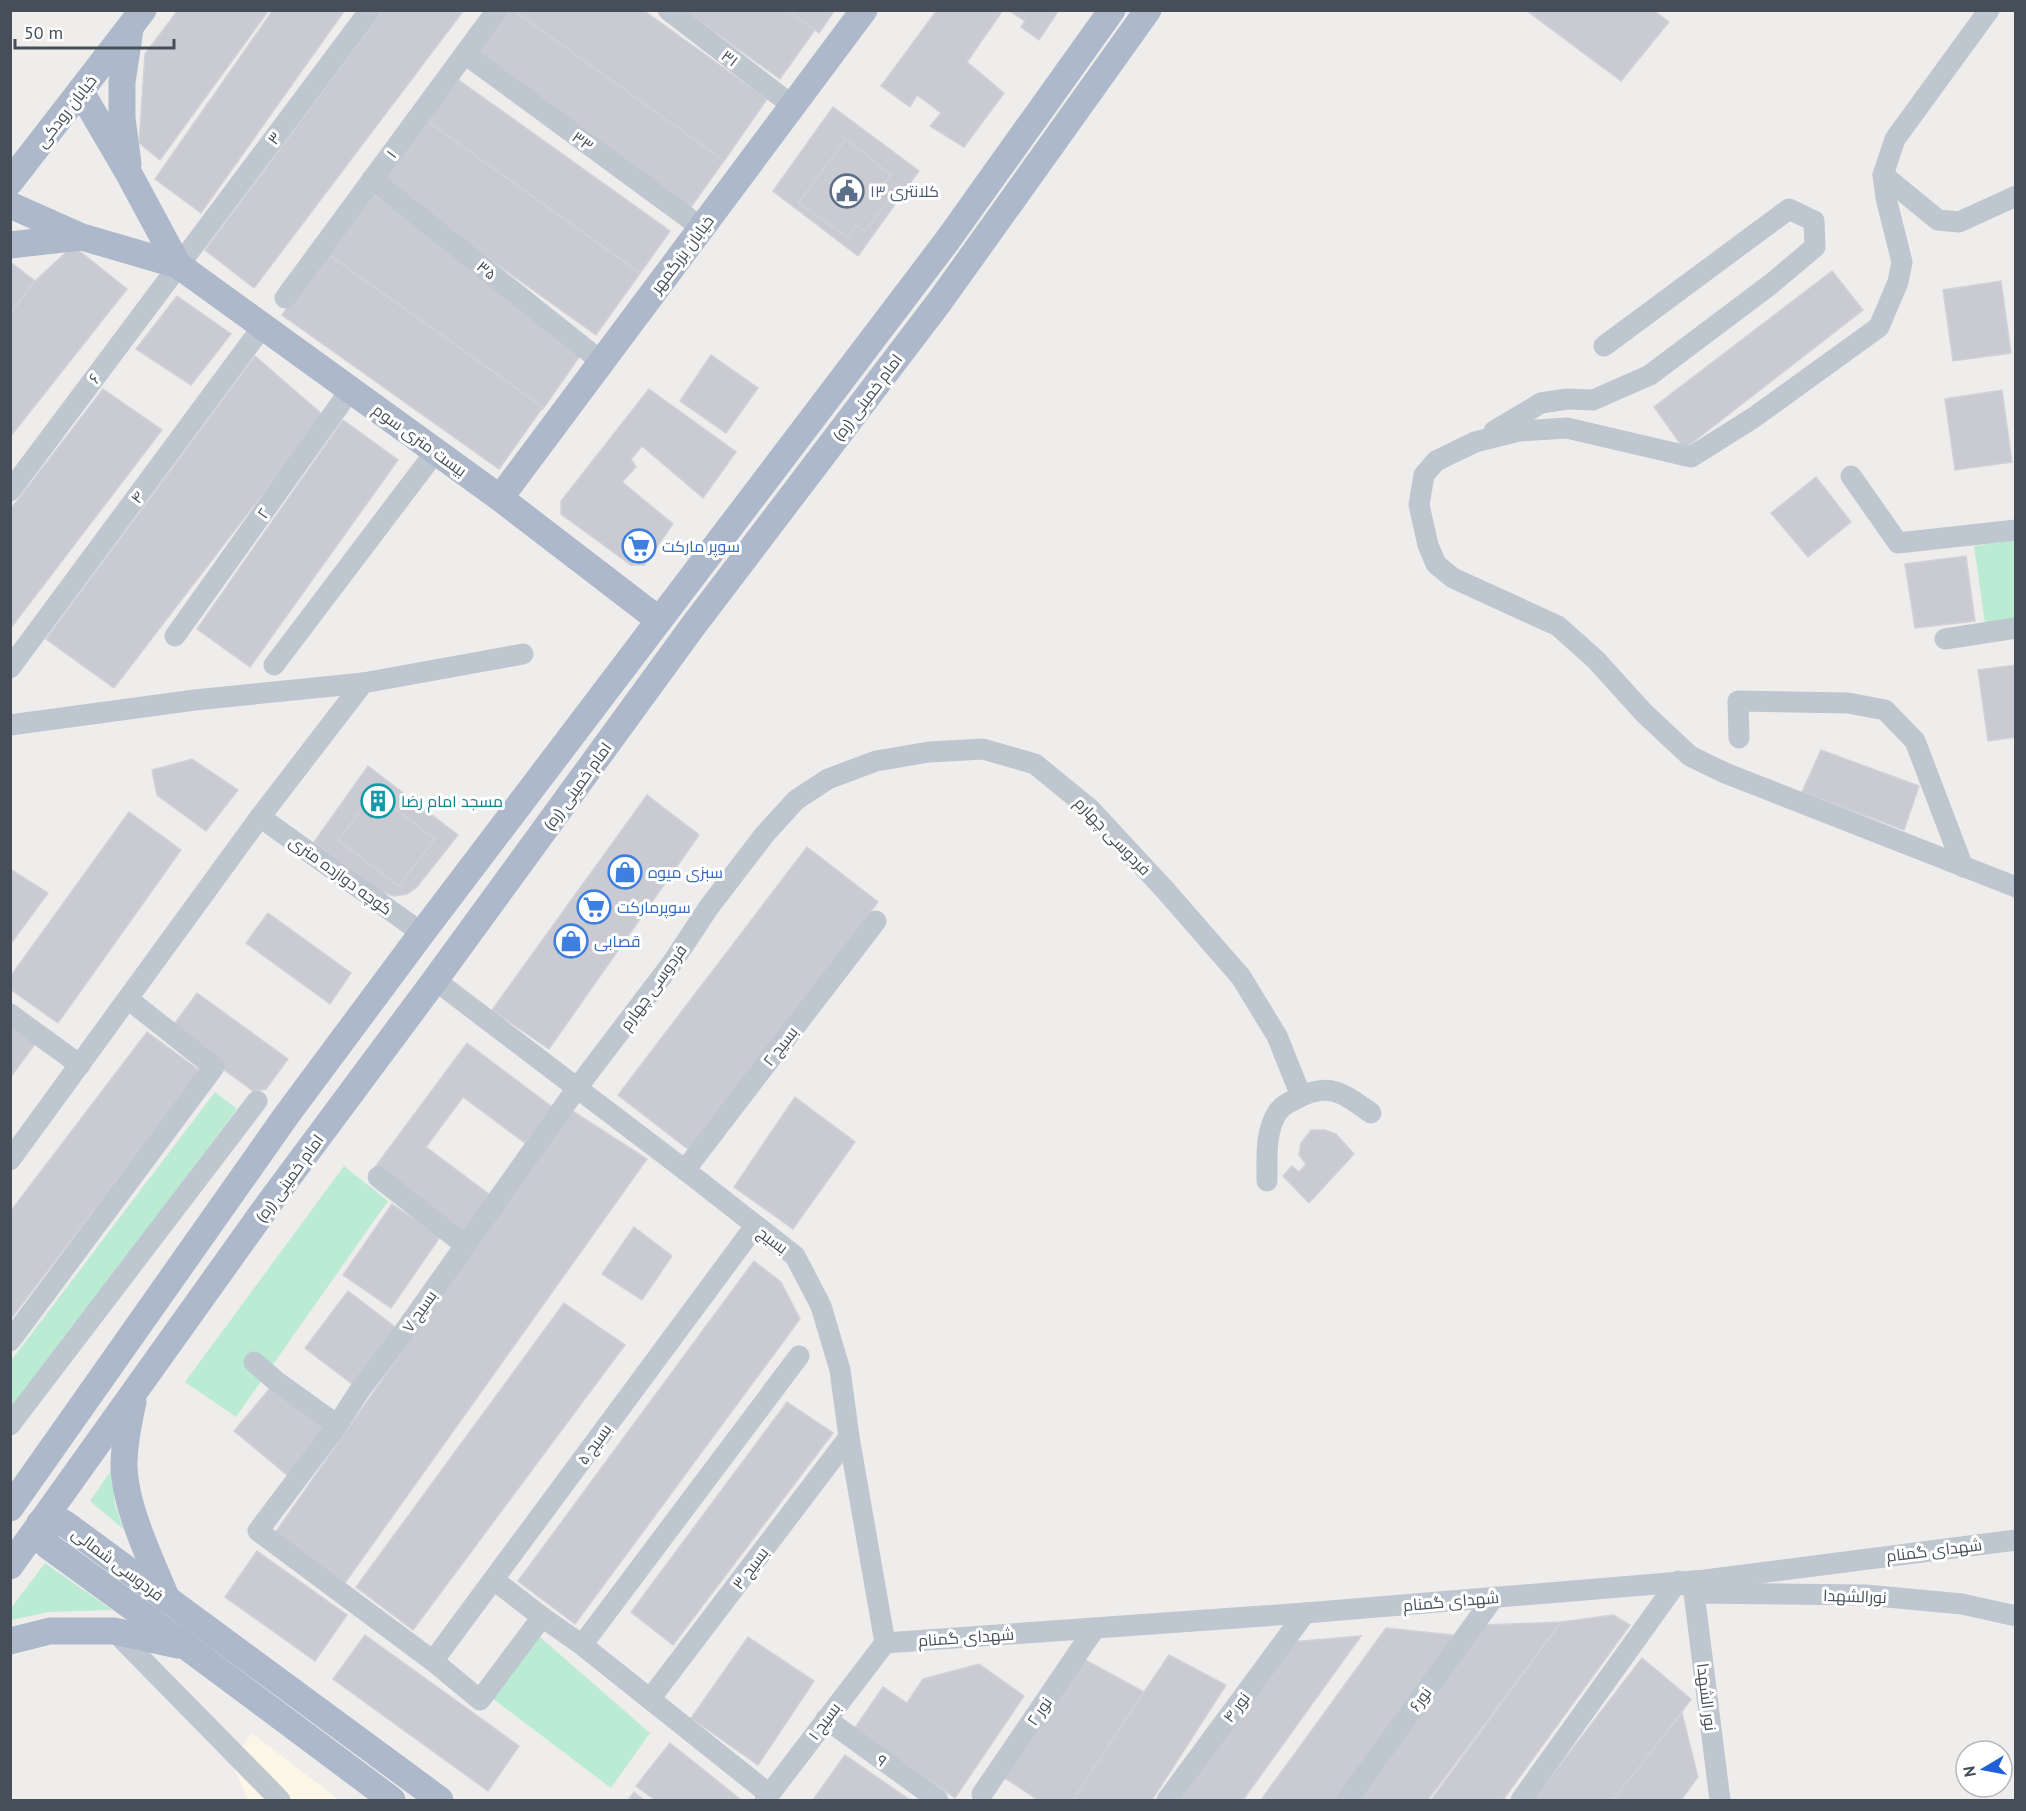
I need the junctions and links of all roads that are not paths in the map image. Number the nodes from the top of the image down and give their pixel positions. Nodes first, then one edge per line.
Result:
1 (370, 10) edge
2 (497, 10) edge
3 (668, 10) edge
4 (864, 10) edge
5 (1112, 10) edge
6 (1148, 10) edge
7 (1989, 10) edge
8 (137, 19) edge
9 (465, 54) junction
10 (81, 92) junction
11 (793, 106) junction
12 (129, 174) junction
13 (1883, 175) junction
14 (372, 179) junction
15 (10, 182) edge
16 (2016, 196) edge
17 (10, 205) edge
18 (702, 228) junction
19 (82, 237) junction
20 (10, 245) edge
21 (178, 265) junction
22 (285, 298) dead end
23 (263, 326) junction
24 (1604, 346) dead end
25 (602, 362) junction
26 (351, 389) junction
27 (1475, 442) junction
28 (436, 451) junction
29 (1851, 476) dead end
30 (10, 491) edge
31 (500, 498) junction
32 (2016, 530) edge
33 (659, 620) junction
34 (2016, 628) edge
35 (175, 636) dead end
36 (1945, 639) dead end
37 (523, 654) dead end
38 (274, 665) dead end
39 (10, 668) edge
40 (363, 683) junction
41 (10, 725) edge
42 (1739, 738) dead end
43 (260, 817) junction
44 (1964, 867) junction
45 (2016, 887) edge
46 (876, 921) dead end
47 (422, 933) junction
48 (435, 981) junction
49 (128, 999) junction
50 (10, 1014) edge
51 (80, 1065) junction
52 (577, 1088) junction
53 (1300, 1096) junction
54 (257, 1101) dead end
55 (1371, 1113) dead end
56 (10, 1160) edge
57 (685, 1170) junction
58 (378, 1177) dead end
59 (1267, 1181) dead end
60 (755, 1226) junction
61 (465, 1245) junction
62 (10, 1341) edge
63 (799, 1356) dead end
64 (254, 1362) dead end
65 (135, 1394) junction
66 (10, 1425) edge
67 (337, 1425) junction
68 (849, 1437) junction
69 (12, 1506) edge
70 (40, 1523) junction
71 (2016, 1540) edge
72 (10, 1566) edge
73 (494, 1580) junction
74 (1686, 1587) junction
75 (1494, 1597) junction
76 (167, 1600) junction
77 (1305, 1613) junction
78 (2016, 1616) edge
79 (542, 1617) junction
80 (1095, 1628) junction
81 (114, 1631) junction
82 (10, 1641) edge
83 (885, 1642) junction
84 (582, 1645) junction
85 (187, 1647) junction
86 (432, 1661) junction
87 (650, 1699) junction
88 (825, 1719) junction
89 (982, 1794) dead end
90 (767, 1797) edge
91 (1717, 1797) edge
92 (280, 1800) edge
93 (392, 1800) edge
94 (440, 1800) edge
95 (938, 1800) edge
96 (1167, 1800) edge
97 (1347, 1800) edge
98 (1521, 1800) edge

1 - 21 street, ۳
2 - 9 street, ۱
3 - 11 street, ۳۱
4 - 11 main road, خیابان بزرگمهر
5 - 33 main road, امام خمینی (ره)
6 - 48 main road, امام خمینی (ره)
7 - 13 street
8 - 10 main road, خیابان رودکی
8 - 12 main road
9 - 14 street, ۱
9 - 18 street, ۳۳
10 - 12 main road, بیست متری سوم
10 - 15 main road, خیابان رودکی
11 - 18 main road, خیابان بزرگمهر
12 - 21 main road, بیست متری سوم
13 - 16 street
13 - 27 street
14 - 22 street, ۱
14 - 25 street, ۳۵
17 - 19 main road, بیست متری سوم
18 - 25 main road, خیابان بزرگمهر
19 - 20 main road
19 - 21 main road, بیست متری سوم
21 - 23 main road, بیست متری سوم
21 - 30 street, ۶
23 - 26 main road, بیست متری سوم
23 - 39 street, ۴
24 - 27 street
25 - 31 main road, خیابان بزرگمهر
26 - 28 main road, بیست متری سوم
26 - 35 street, ۲
27 - 44 street
28 - 31 main road, بیست متری سوم
28 - 38 street
29 - 32 street
31 - 33 main road, بیست متری سوم
33 - 47 main road, امام خمینی (ره)
34 - 36 street
37 - 40 street
40 - 41 street
40 - 43 street
42 - 44 street
43 - 47 street, کوچه دوازده متری
43 - 49 street
44 - 45 street
46 - 57 street, بسیج ۲
47 - 69 main road, امام خمینی (ره)
48 - 52 street, بسیج
48 - 65 main road, امام خمینی (ره)
49 - 51 street
49 - 62 street
50 - 51 street
51 - 56 street
52 - 53 street, فردوسی چهارم
52 - 57 street, بسیج
52 - 61 street, بسیج ۷
53 - 55 street
53 - 59 street
54 - 66 street
57 - 60 street, بسیج
58 - 61 street
60 - 68 street, بسیج
60 - 73 street, بسیج ۵
61 - 67 street, بسیج ۷
63 - 84 street
64 - 67 street
65 - 70 main road, امام خمینی (ره)
65 - 76 main road
67 - 86 street, بسیج ۷
68 - 83 street, بسیج
68 - 87 street, بسیج ۳
69 - 70 main road
70 - 72 main road, امام خمینی (ره)
70 - 76 main road, فردوسی شمالی
70 - 85 main road, فردوسی شمالی
71 - 74 street, شهدای گمنام
73 - 79 street
73 - 86 street, بسیج ۵
74 - 75 street, شهدای گمنام
74 - 78 street, نورالشهدا
74 - 91 street, نور الشهدا
74 - 98 street
75 - 77 street, شهدای گمنام
75 - 97 street, نور۶
76 - 94 main road, فردوسی شمالی
77 - 80 street, شهدای گمنام
77 - 96 street, نور ۴
79 - 84 street
79 - 86 street
80 - 83 street, شهدای گمنام
80 - 89 street, نور ۲
81 - 82 main road
81 - 85 main road
81 - 92 street
83 - 88 street, بسیج ۱
84 - 87 street
85 - 93 main road, فردوسی شمالی
87 - 90 street
88 - 90 street, بسیج ۱
88 - 95 street, ۹

